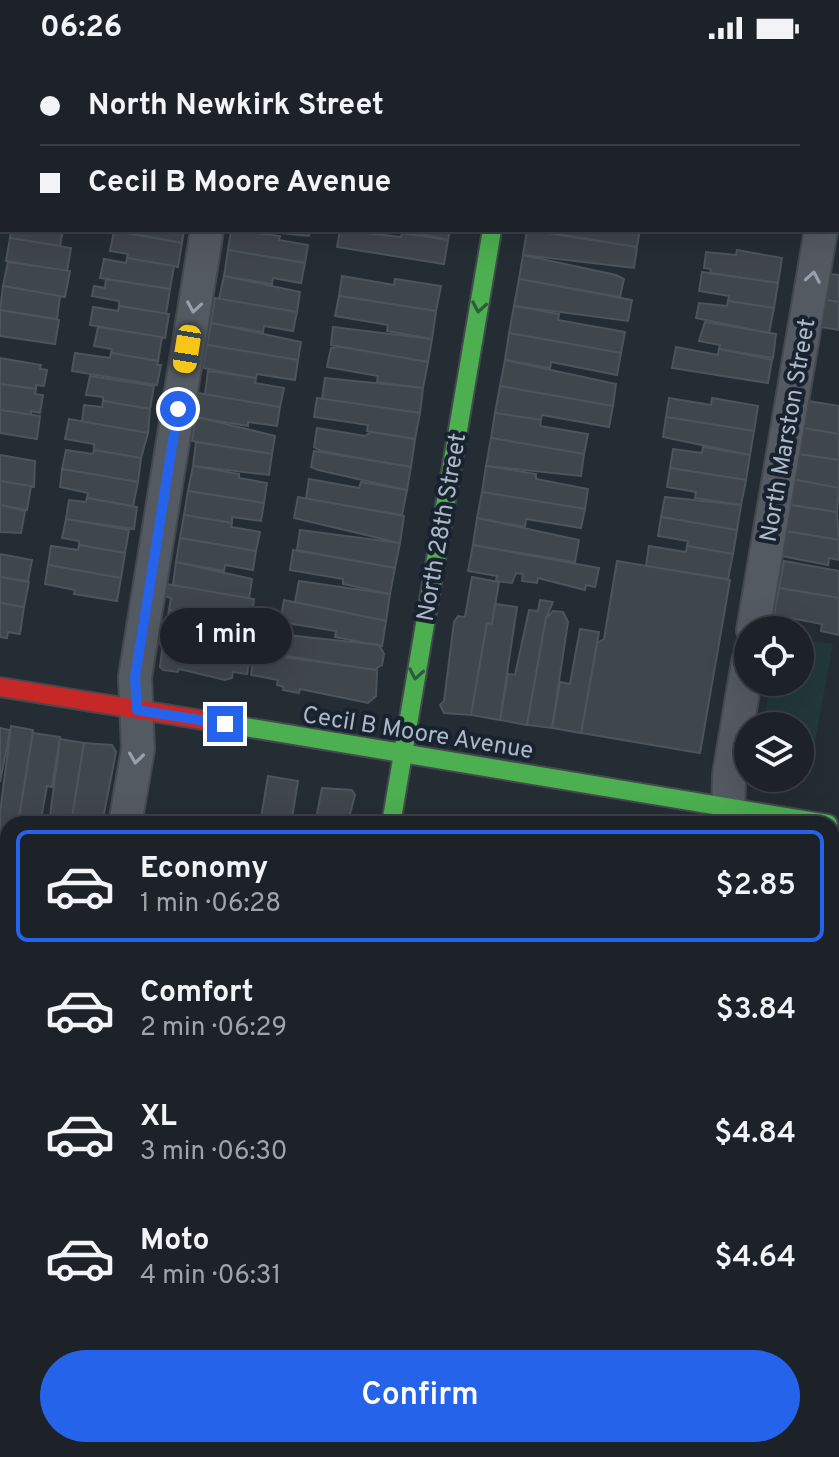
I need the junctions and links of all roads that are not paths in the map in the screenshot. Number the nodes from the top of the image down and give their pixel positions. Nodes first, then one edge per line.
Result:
1 (207, 232) edge
2 (492, 232) edge
3 (821, 232) edge
4 (755, 616) edge
5 (0, 687) edge
6 (744, 696) edge
7 (137, 710) junction
8 (403, 754) junction
9 (126, 816) edge
10 (392, 816) edge
11 (728, 816) edge

1 -> 7 street
2 -> 8 street, North 28th Street
4 -> 3 street, North Marston Street
5 - 7 street, Cecil B Moore Avenue
6 - 11 street
7 - 8 street, Cecil B Moore Avenue
7 -> 9 street
8 - 10 street, North 28th Street
8 - 11 street, Cecil B Moore Avenue

